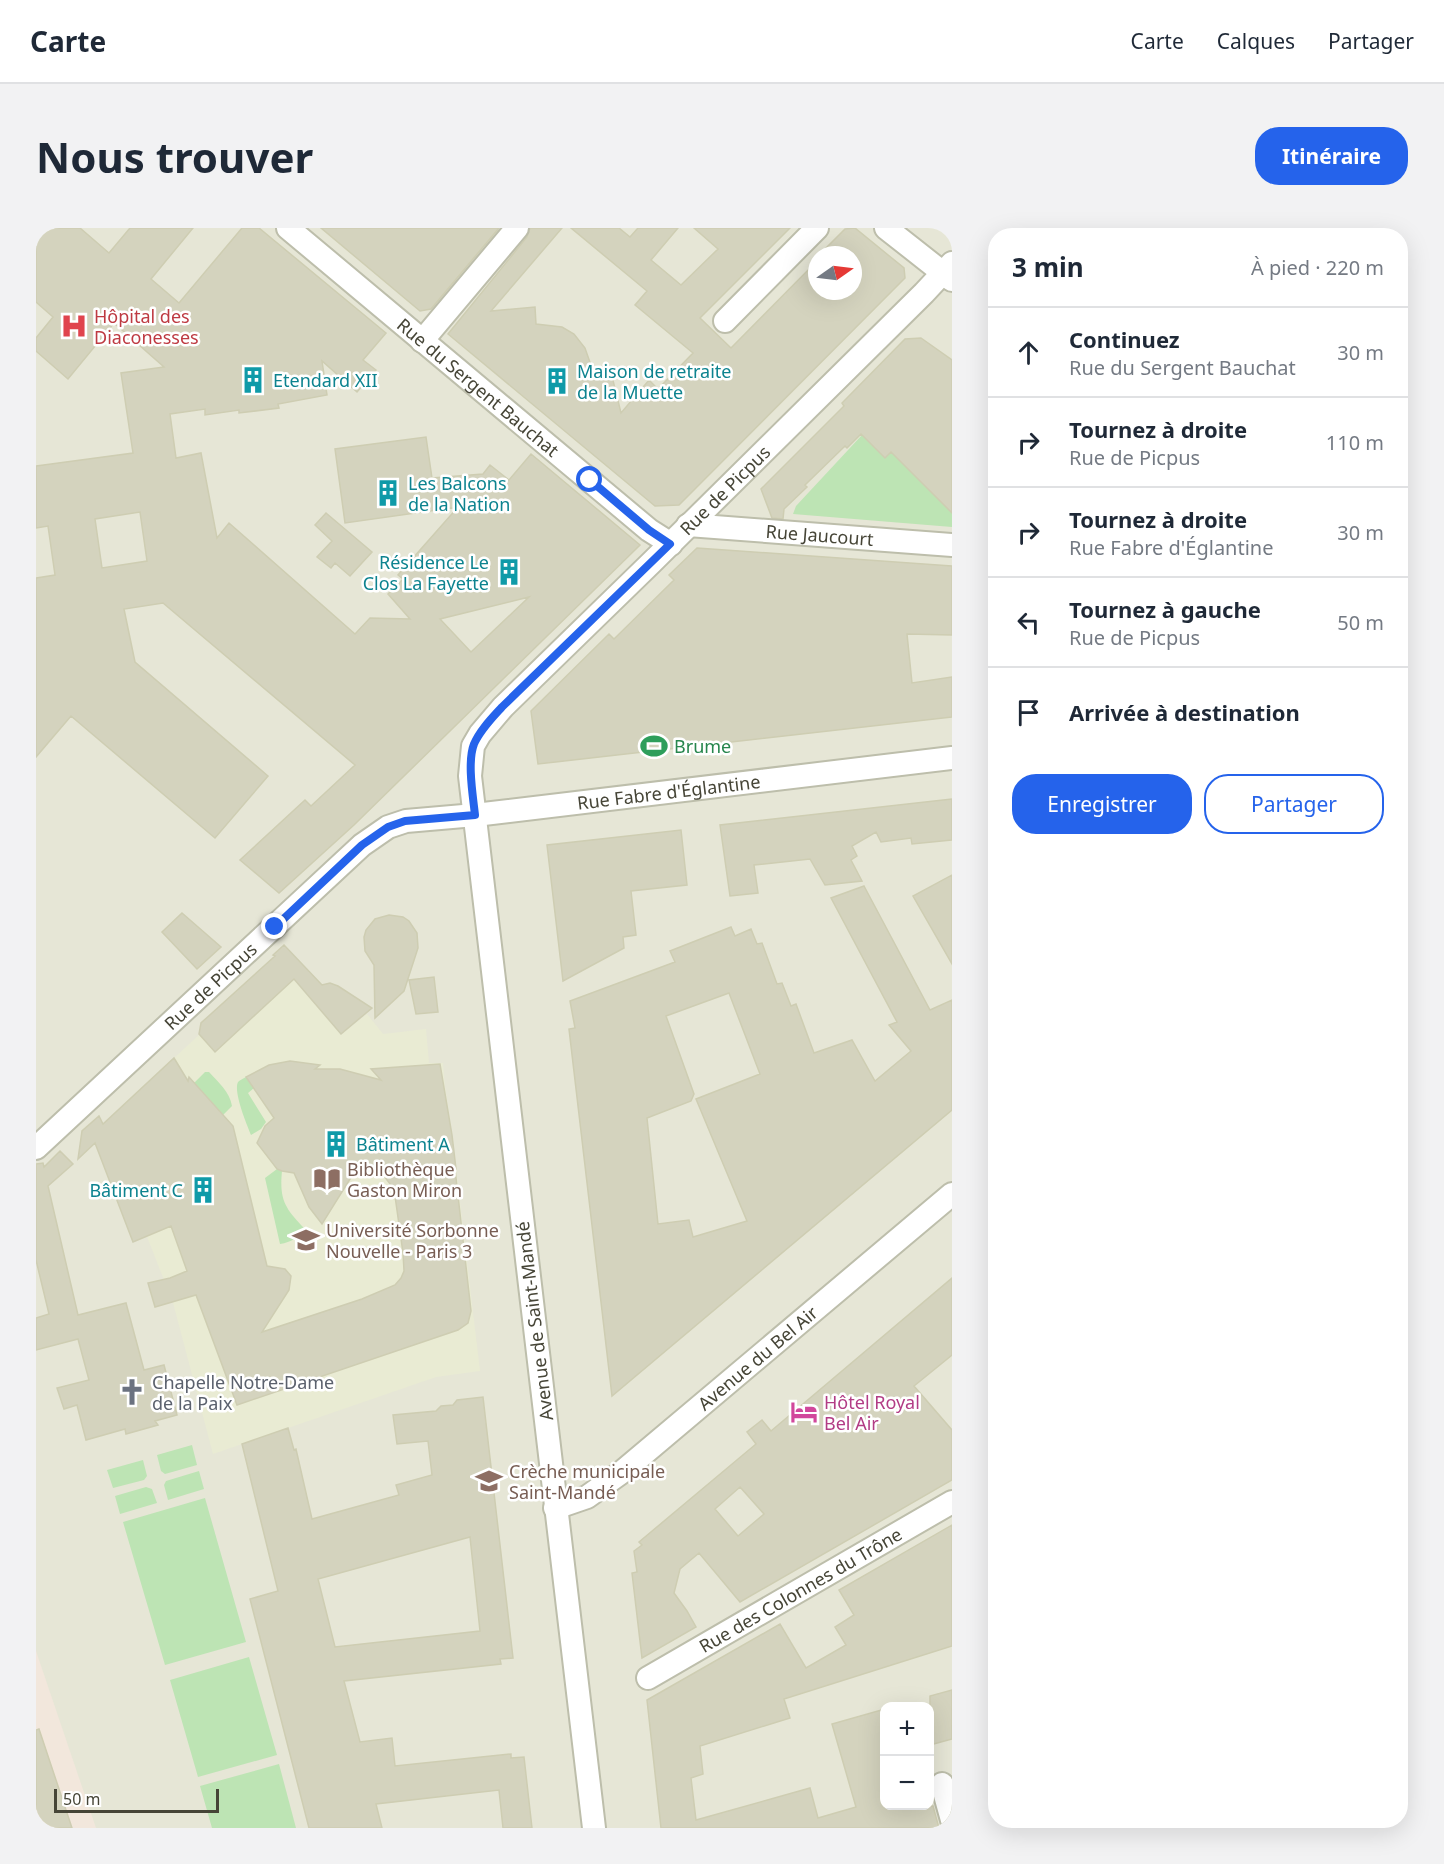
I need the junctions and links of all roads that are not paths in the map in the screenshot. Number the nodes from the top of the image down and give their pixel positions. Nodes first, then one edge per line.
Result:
1 (288, 228) edge
2 (517, 228) edge
3 (817, 228) edge
4 (886, 228) edge
5 (949, 272) edge
6 (725, 321) dead end
7 (422, 341) junction
8 (688, 525) junction
9 (670, 544) junction
10 (952, 545) edge
11 (952, 758) edge
12 (475, 815) junction
13 (388, 827) joint
14 (36, 1148) edge
15 (952, 1194) edge
16 (952, 1502) edge
17 (555, 1508) junction
18 (648, 1677) dead end
19 (942, 1784) dead end
20 (952, 1820) edge
21 (594, 1828) edge

1 - 7 street, Rue du Sergent Bauchat
2 - 7 street
3 - 6 street
4 - 5 street
5 - 8 street, Rue de Picpus
7 - 9 street, Rue du Sergent Bauchat
8 - 9 street, Rue de Picpus
8 - 10 street, Rue Jaucourt
9 - 12 street, Rue de Picpus
11 - 12 street, Rue Fabre d'Églantine
12 - 13 street, Rue Fabre d'Églantine
12 - 17 street, Avenue de Saint-Mandé
13 - 14 street, Rue de Picpus
15 - 17 street, Avenue du Bel Air
16 - 18 street, Rue des Colonnes du Trône
17 - 21 street, Avenue de Saint-Mandé
19 - 20 street

